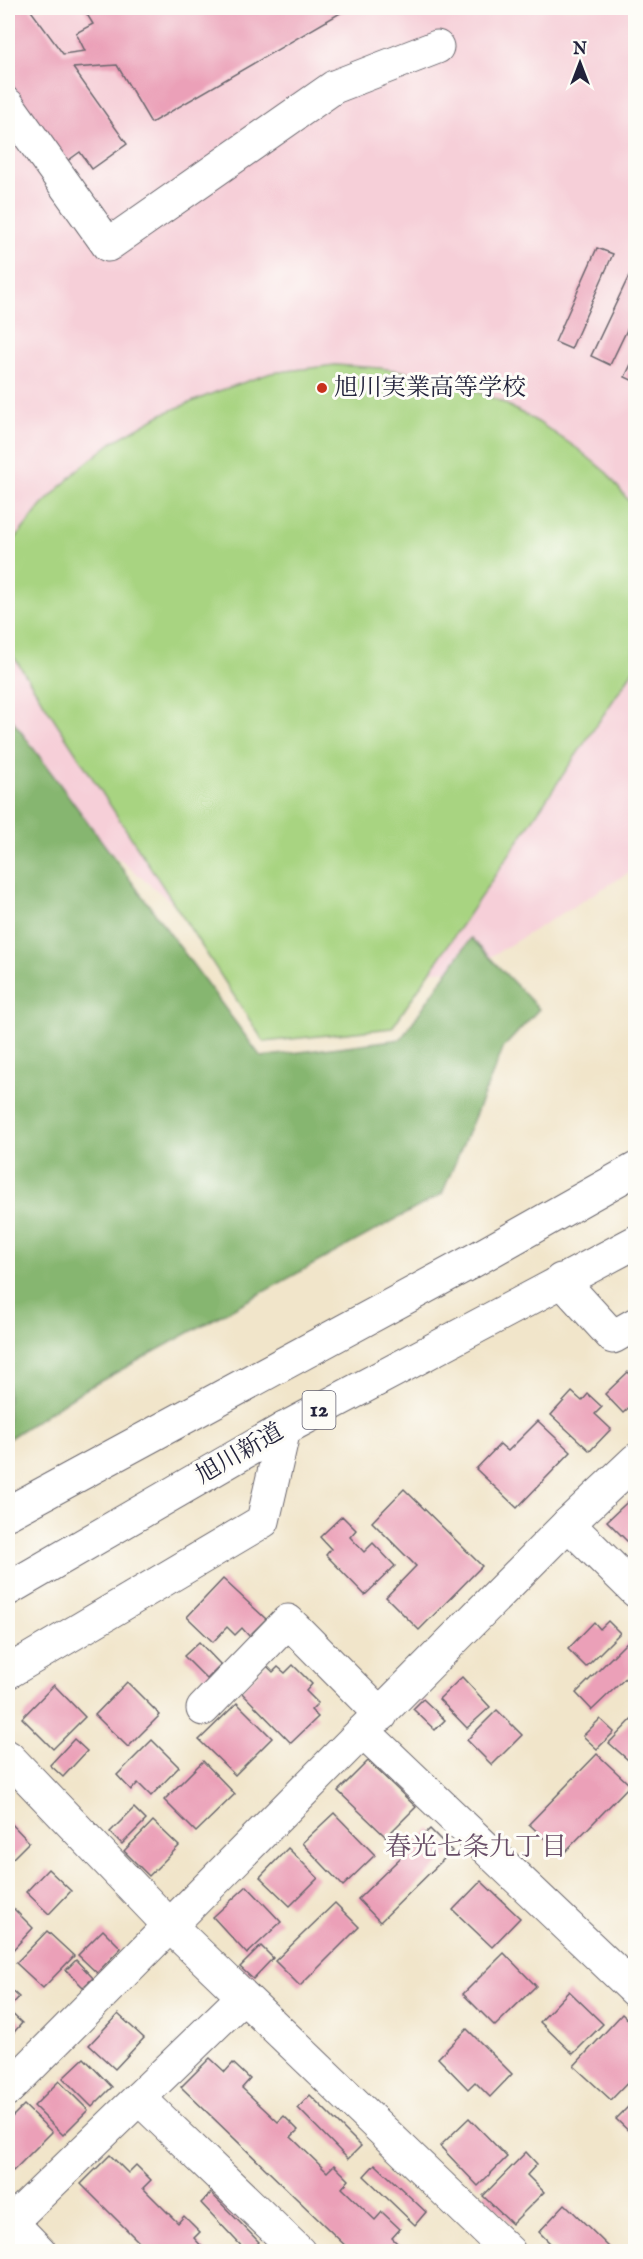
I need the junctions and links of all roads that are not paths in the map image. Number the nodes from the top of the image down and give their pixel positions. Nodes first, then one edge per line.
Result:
1 (437, 47) dead end
2 (8, 105) edge
3 (636, 1169) edge
4 (636, 1242) edge
5 (561, 1281) junction
6 (636, 1324) edge
7 (284, 1429) junction
8 (636, 1460) edge
9 (8, 1514) edge
10 (568, 1524) junction
11 (8, 1588) edge
12 (636, 1591) edge
13 (8, 1672) edge
14 (203, 1709) dead end
15 (372, 1723) junction
16 (8, 1757) edge
17 (170, 1926) junction
18 (636, 1991) edge
19 (243, 1996) junction
20 (8, 2089) edge
21 (139, 2098) junction
22 (9, 2220) edge
23 (40, 2252) edge
24 (299, 2252) edge
25 (509, 2252) edge

1 - 2 main road
3 - 9 main road, 12
4 - 5 main road, 旭川新道 / 12
5 - 6 main road
5 - 7 main road, 旭川新道 / 12
7 - 11 main road, 旭川新道 / 12
7 - 13 main road
8 - 10 main road
10 - 12 main road
10 - 15 main road
14 - 15 main road
15 - 17 main road
15 - 18 main road
16 - 17 main road
17 - 19 main road
17 - 20 main road
19 - 21 main road
19 - 25 main road
21 - 22 main road
21 - 24 main road
22 - 23 main road

